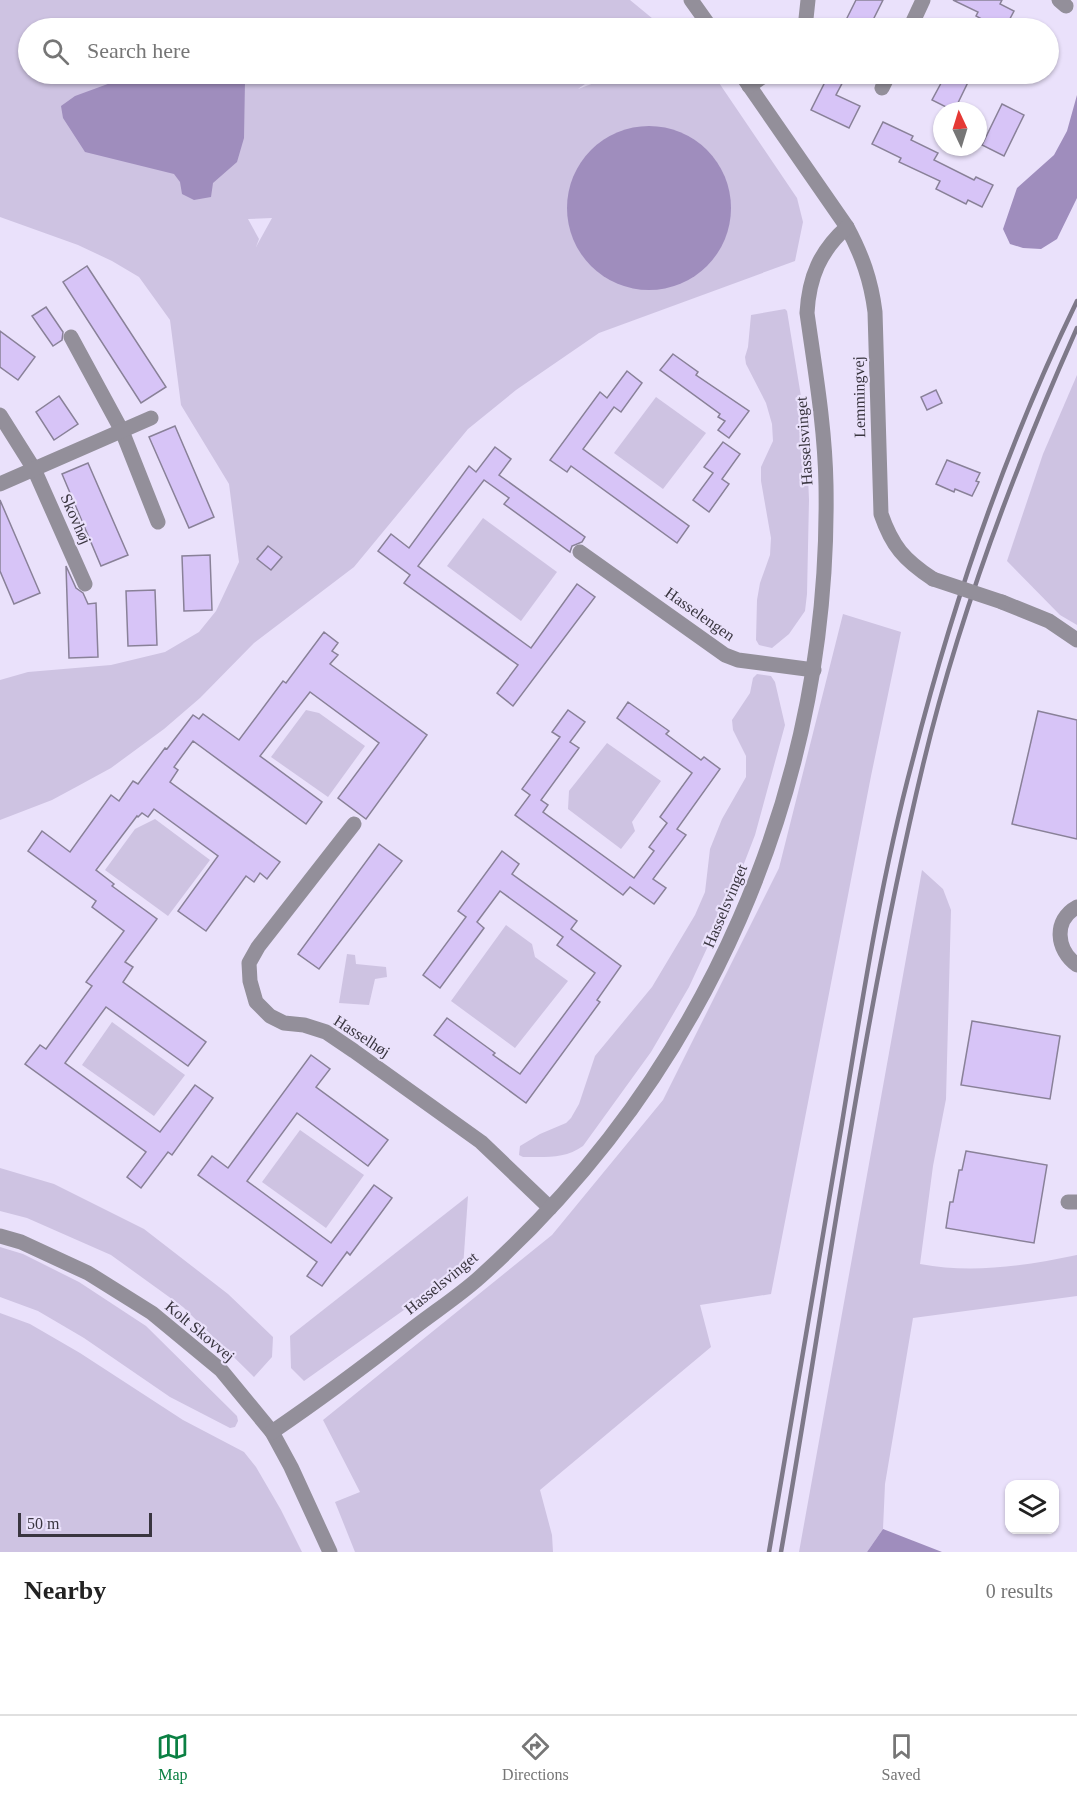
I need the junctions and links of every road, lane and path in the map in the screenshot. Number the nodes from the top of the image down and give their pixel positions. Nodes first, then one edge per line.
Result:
1 (692, 0) edge
2 (808, 0) edge
3 (923, 0) edge
4 (704, 18) edge
5 (806, 18) edge
6 (915, 18) edge
7 (748, 84) edge
8 (884, 84) edge
9 (882, 88) dead end
10 (847, 227) junction
11 (71, 337) dead end
12 (0, 415) edge
13 (151, 418) dead end
14 (122, 431) junction
15 (34, 469) junction
16 (0, 484) edge
17 (158, 522) dead end
18 (580, 552) dead end
19 (85, 584) dead end
20 (1077, 640) edge
21 (814, 670) junction
22 (354, 824) dead end
23 (1077, 907) edge
24 (1077, 964) edge
25 (550, 1208) junction
26 (0, 1236) edge
27 (272, 1432) junction
28 (330, 1552) edge

1 - 4 street
2 - 5 street
3 - 6 street
7 - 10 street, Lemmingvej
8 - 9 street
10 - 20 street, Lemmingvej, bridge
10 - 21 street, Hasselsvinget
11 - 14 street
12 - 15 street, Skovhøj
13 - 14 street
14 - 15 street
14 - 17 street
15 - 16 street
15 - 19 street, Skovhøj
18 - 21 street, Hasselengen
21 - 25 street, Hasselsvinget
22 - 25 street, Hasselhøj
23 - 24 street
25 - 27 street, Hasselsvinget
26 - 27 street, Kolt Skovvej
27 - 28 street, Kolt Skovvej

